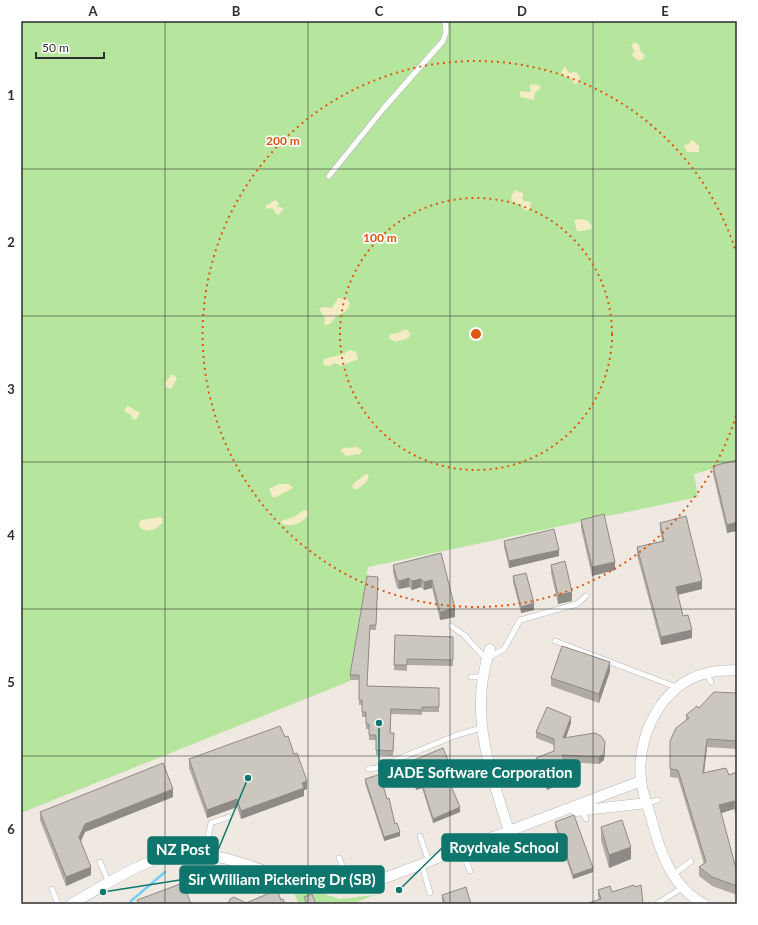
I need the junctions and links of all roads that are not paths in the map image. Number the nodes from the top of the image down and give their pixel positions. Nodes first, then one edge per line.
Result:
1 (445, 21) edge
2 (329, 176) dead end
3 (586, 596) dead end
4 (451, 626) dead end
5 (555, 641) dead end
6 (490, 649) dead end
7 (486, 659) junction
8 (737, 670) edge
9 (706, 673) junction
10 (471, 677) dead end
11 (481, 677) junction
12 (711, 682) dead end
13 (676, 687) junction
14 (481, 728) junction
15 (490, 767) junction
16 (368, 769) dead end
17 (467, 776) dead end
18 (641, 781) junction
19 (658, 800) dead end
20 (647, 803) junction
21 (561, 813) junction
22 (229, 817) dead end
23 (509, 831) junction
24 (420, 836) dead end
25 (462, 850) junction
26 (204, 855) junction
27 (339, 858) dead end
28 (235, 861) junction
29 (691, 861) dead end
30 (100, 862) dead end
31 (426, 864) junction
32 (470, 871) dead end
33 (233, 873) dead end
34 (673, 875) junction
35 (109, 884) junction
36 (348, 887) junction
37 (682, 888) junction
38 (52, 889) dead end
39 (430, 893) dead end
40 (658, 903) edge
41 (58, 904) edge
42 (71, 904) edge
43 (704, 904) edge

1 - 2 lane
3 - 7 lane
4 - 7 lane
5 - 13 lane
6 - 7 street
7 - 11 street
8 - 9 street
9 - 12 lane
9 - 13 street
10 - 11 lane
11 - 14 street
13 - 18 street
14 - 15 street
14 - 16 lane
15 - 17 lane
15 - 23 street
18 - 20 street
18 - 21 street
19 - 20 lane
20 - 21 street
20 - 34 street
21 - 23 street
22 - 26 lane
23 - 25 street
24 - 31 lane
25 - 31 street
25 - 32 lane
26 - 28 street
26 - 35 street
27 - 36 lane
28 - 33 lane
28 - 36 street
29 - 34 lane
30 - 35 lane
31 - 36 street
31 - 39 lane
34 - 37 street
35 - 42 street
37 - 40 lane
37 - 43 street
38 - 41 lane

